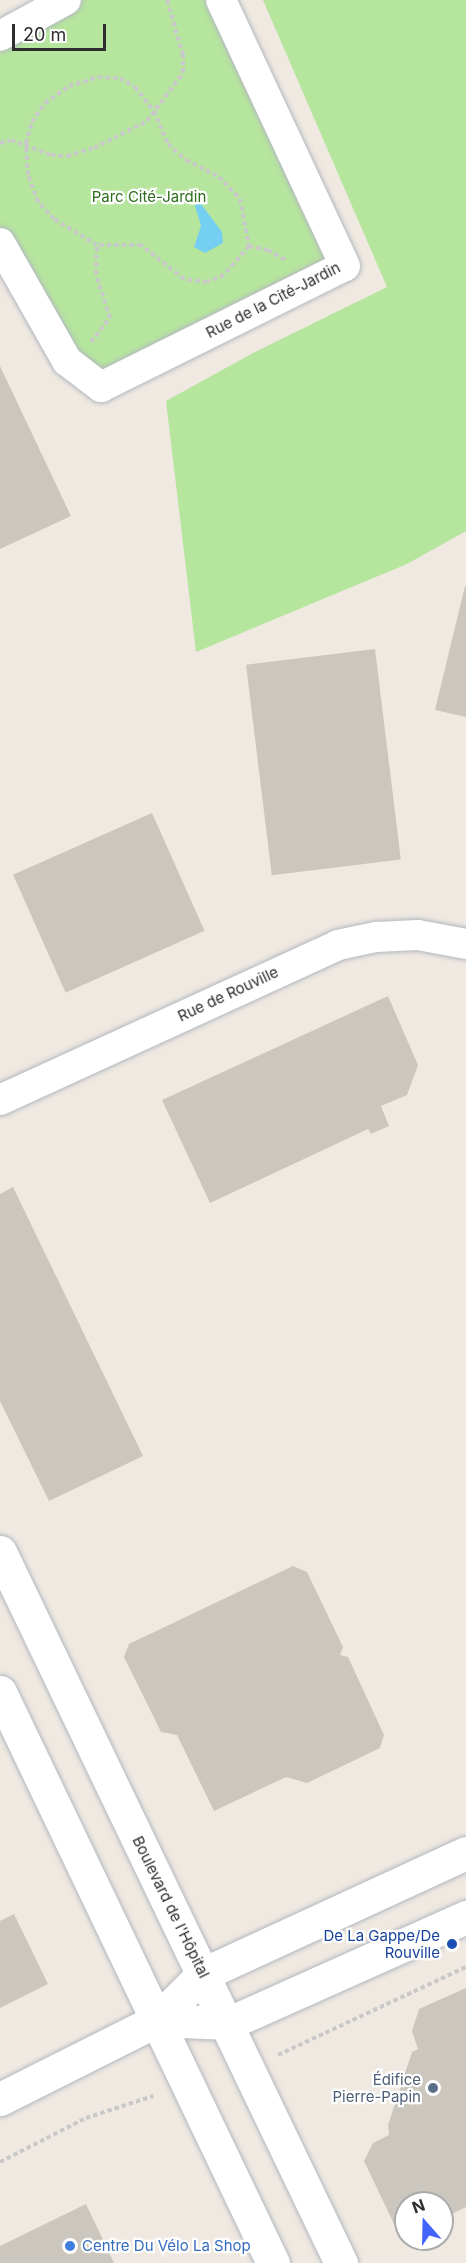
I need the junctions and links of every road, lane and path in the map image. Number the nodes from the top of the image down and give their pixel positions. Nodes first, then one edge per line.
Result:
1 (66, 0) edge
2 (167, 0) edge
3 (221, 0) edge
4 (0, 36) edge
5 (154, 111) junction
6 (0, 143) edge
7 (26, 143) junction
8 (0, 243) edge
9 (97, 245) junction
10 (67, 361) junction
11 (466, 944) edge
12 (0, 1100) edge
13 (0, 1552) edge
14 (0, 1692) edge
15 (466, 1852) edge
16 (466, 1917) edge
17 (466, 1967) edge
18 (203, 1974) junction
19 (157, 2020) junction
20 (229, 2023) junction
21 (278, 2055) dead end
22 (153, 2096) dead end
23 (0, 2099) edge
24 (0, 2163) edge
25 (273, 2263) edge
26 (340, 2263) edge

1 - 4 street
2 - 5 path
3 - 10 street, Rue de la Cité-Jardin
5 - 7 path
5 - 7 path
5 - 9 path
6 - 7 path
7 - 9 path
8 - 10 street, Rue de la Cité-Jardin
9 - 10 path
11 - 12 street, Rue de Rouville
13 - 18 main road, Boulevard de l'Hôpital
14 - 19 main road
15 - 18 main road
16 - 20 main road
17 - 21 path
18 - 19 main road
18 - 20 main road, Boulevard de l'Hôpital
19 - 20 main road
19 - 23 main road
19 - 25 main road
20 - 26 main road, Boulevard de l'Hôpital
22 - 24 path

